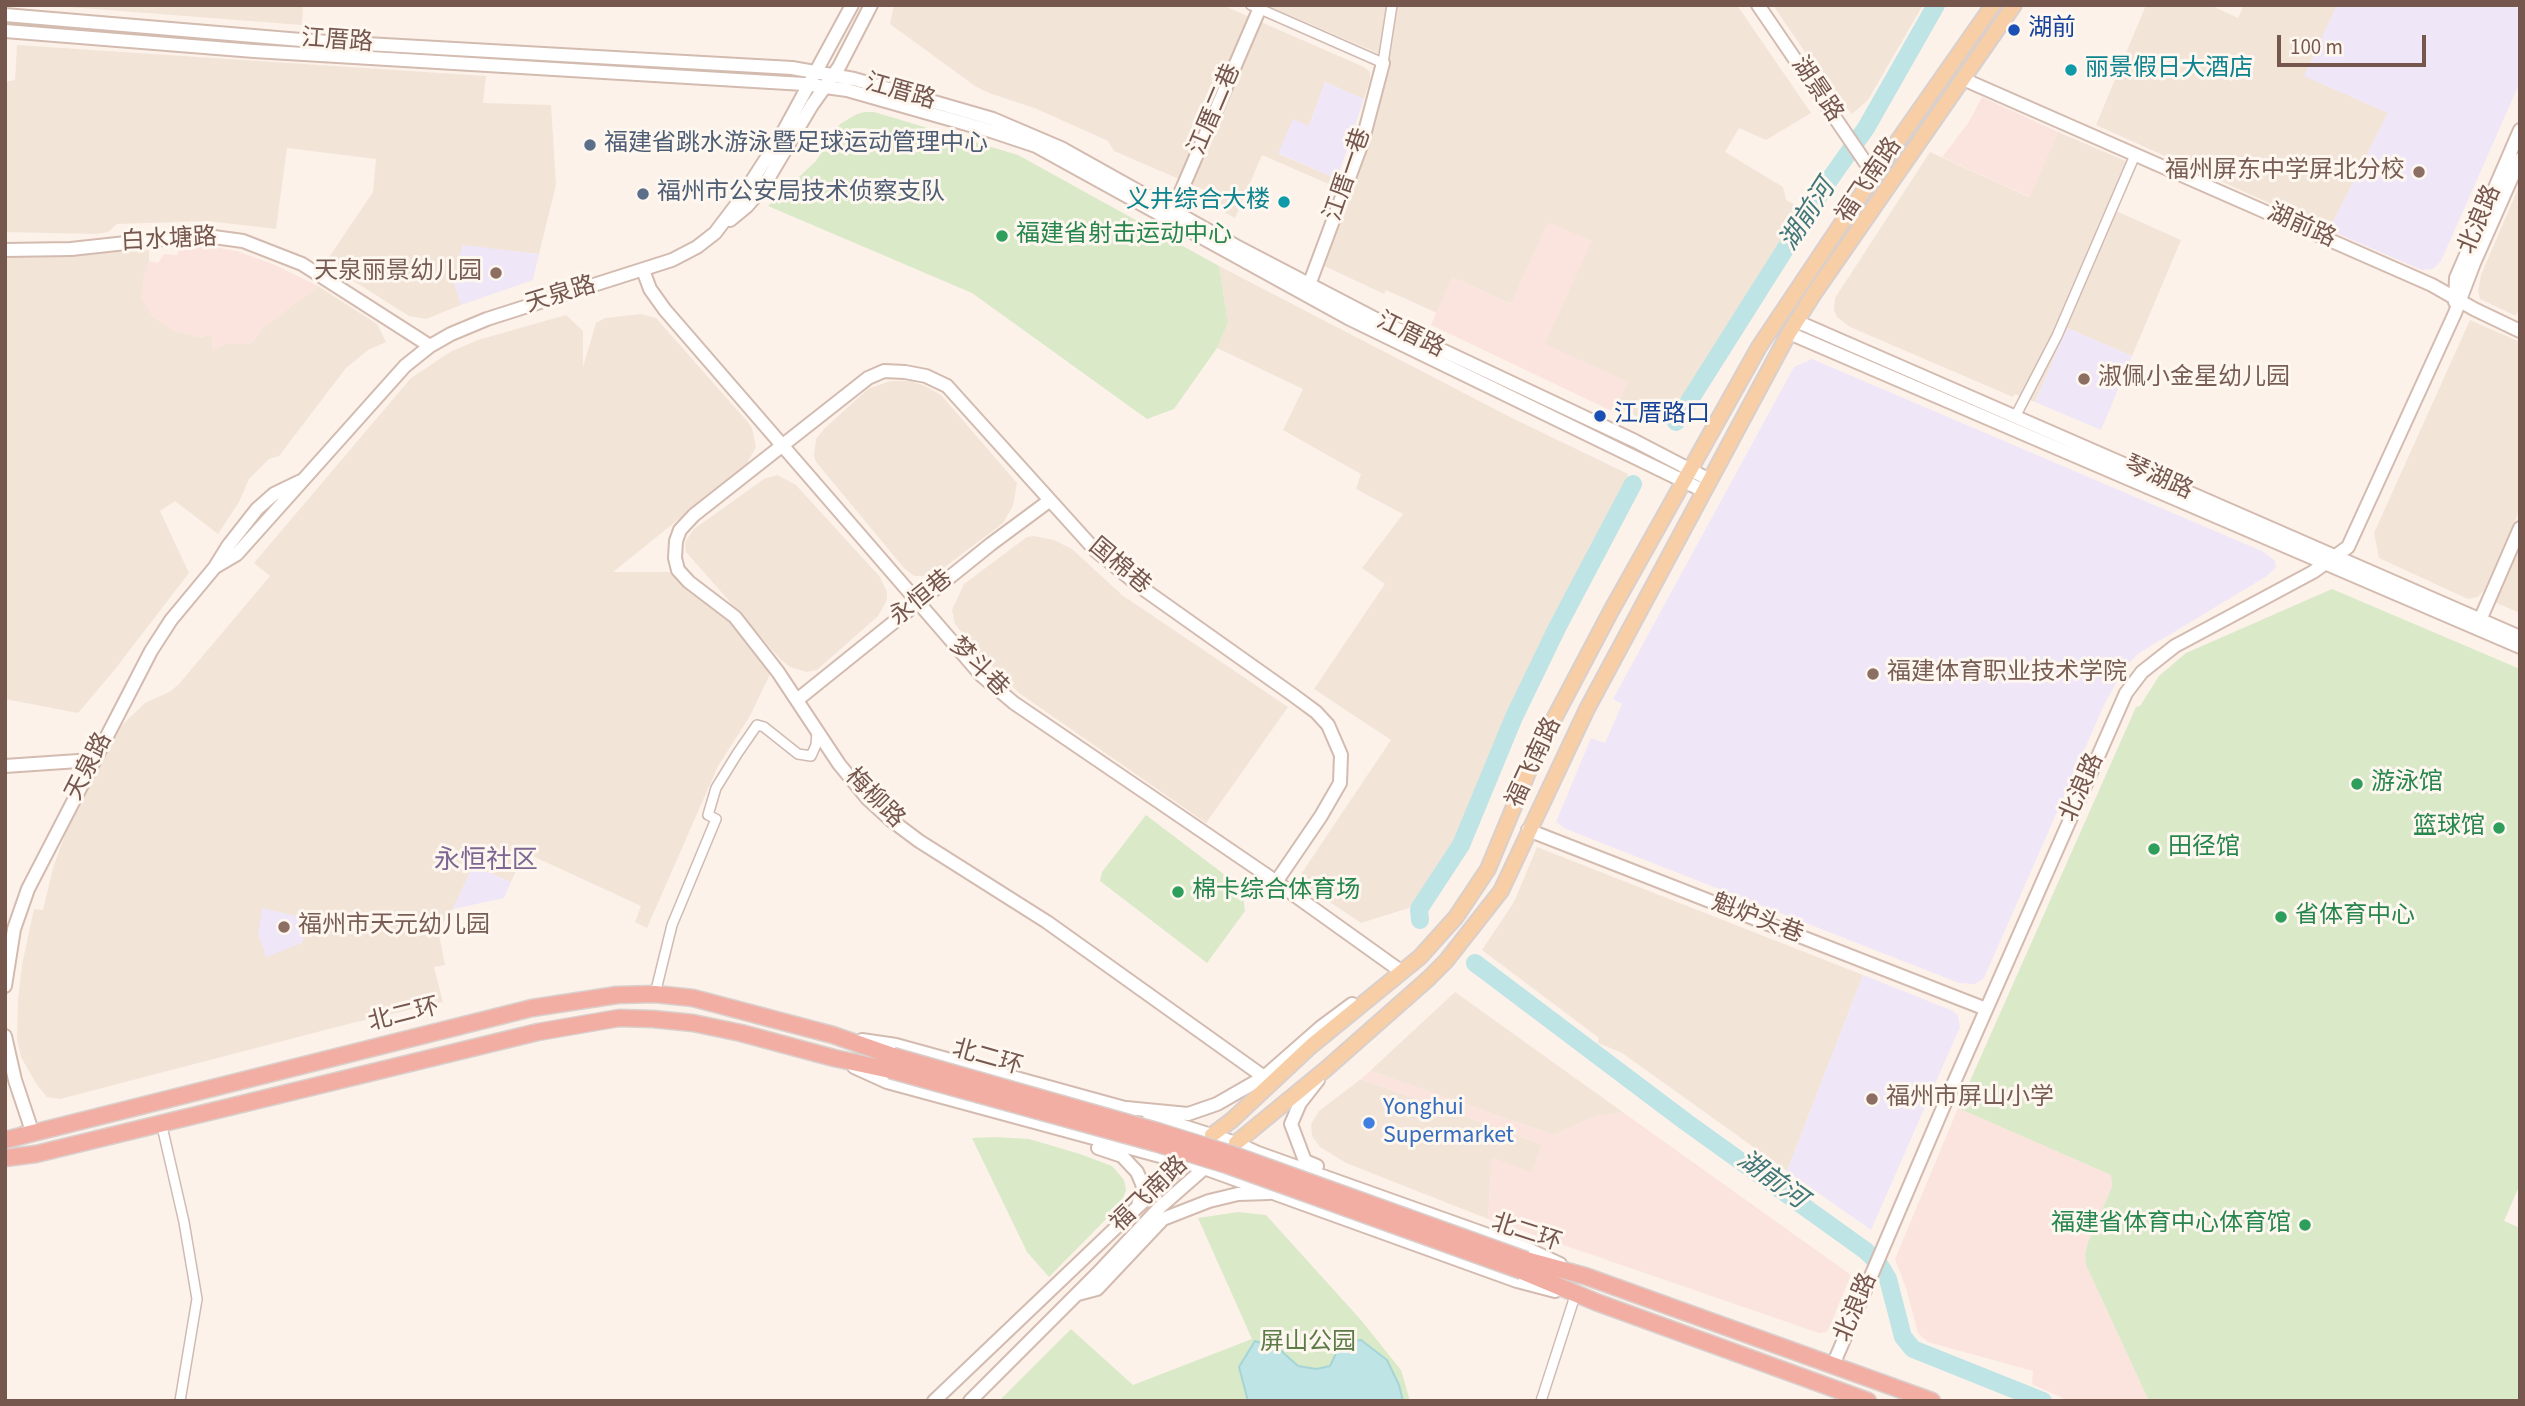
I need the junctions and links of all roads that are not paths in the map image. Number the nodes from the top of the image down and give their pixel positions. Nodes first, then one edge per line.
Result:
1 (852, 5) edge
2 (871, 5) edge
3 (1392, 5) edge
4 (1758, 5) edge
5 (1993, 5) edge
6 (2014, 5) edge
7 (1255, 7) edge
8 (5, 15) edge
9 (5, 31) edge
10 (1383, 63) junction
11 (816, 71) junction
12 (834, 74) junction
13 (1963, 79) junction
14 (809, 84) junction
15 (826, 86) junction
16 (2520, 130) edge
17 (2135, 155) junction
18 (2520, 159) edge
19 (1874, 174) junction
20 (1173, 210) junction
21 (721, 227) junction
22 (5, 250) edge
23 (643, 270) junction
24 (1309, 285) junction
25 (2457, 298) junction
26 (1793, 327) junction
27 (2520, 331) edge
28 (430, 346) junction
29 (2015, 417) junction
30 (783, 444) junction
31 (1688, 476) junction
32 (1707, 486) junction
33 (1049, 501) junction
34 (2520, 528) edge
35 (2331, 560) junction
36 (917, 603) junction
37 (2480, 620) junction
38 (2520, 637) edge
39 (2520, 647) edge
40 (797, 701) junction
41 (817, 731) junction
42 (93, 760) junction
43 (5, 766) edge
44 (1528, 830) junction
45 (1276, 882) junction
46 (1402, 972) junction
47 (5, 986) edge
48 (655, 994) junction
49 (1986, 1009) junction
50 (833, 1035) junction
51 (5, 1036) edge
52 (834, 1058) junction
53 (892, 1063) junction
54 (1326, 1069) junction
55 (1264, 1077) junction
56 (1071, 1094) junction
57 (1126, 1108) junction
58 (991, 1110) junction
59 (162, 1122) junction
60 (1063, 1129) junction
61 (32, 1131) junction
62 (1212, 1135) joint
63 (5, 1138) edge
64 (1236, 1143) junction
65 (5, 1161) edge
66 (1185, 1162) junction
67 (1204, 1168) junction
68 (1336, 1181) junction
69 (1275, 1192) junction
70 (1390, 1201) junction
71 (1138, 1207) junction
72 (1325, 1211) junction
73 (1524, 1266) junction
74 (1585, 1276) junction
75 (1077, 1294) junction
76 (1575, 1296) junction
77 (1596, 1302) junction
78 (1833, 1365) junction
79 (180, 1401) edge
80 (934, 1401) edge
81 (970, 1401) edge
82 (1541, 1401) edge
83 (1868, 1401) edge
84 (1932, 1401) edge

1 - 11 main road, 天泉路
2 - 12 main road
3 - 10 street
4 - 19 main road, 湖景路
5 - 19 main road, 福飞南路
6 - 13 main road, 福飞南路
7 - 10 street
7 - 20 main road, 江厝二巷
8 - 11 main road, 江厝路
9 - 14 main road, 江厝路
10 - 24 main road, 江厝一巷
11 - 12 main road, 江厝路
11 - 14 main road, 天泉路
12 - 15 main road
12 - 20 main road, 江厝路
13 - 17 main road, 湖前路
13 - 26 main road, 福飞南路
14 - 15 main road, 江厝路
14 - 21 main road, 天泉路
15 - 21 main road
15 - 31 main road, 江厝路
16 - 25 main road, 北浪路
17 - 25 main road, 湖前路
17 - 29 street
18 - 25 main road, 北浪路
19 - 31 main road, 福飞南路
20 - 24 main road, 江厝路
21 - 23 main road, 天泉路
22 - 28 main road, 白水塘路
23 - 28 main road, 天泉路
23 - 30 main road, 梦斗巷
24 - 31 main road, 江厝路
25 - 27 main road, 湖前路
25 - 35 main road, 北浪路
26 - 29 main road, 琴湖路
26 - 32 main road, 福飞南路
26 - 35 main road
28 - 42 main road, 天泉路
29 - 35 main road, 琴湖路
30 - 33 main road, 国棉巷
30 - 36 main road, 梦斗巷
30 - 40 main road, 梅柳路
31 - 32 main road, 江厝路
31 - 46 main road, 福飞南路
32 - 44 main road, 福飞南路
33 - 36 main road, 永恒巷
33 - 45 main road, 国棉巷
34 - 37 main road
35 - 37 main road, 琴湖路
35 - 39 main road
35 - 49 main road, 北浪路
36 - 40 main road, 永恒巷
36 - 45 main road, 梦斗巷
37 - 38 main road, 琴湖路
40 - 41 main road, 梅柳路
41 - 48 street
41 - 55 main road, 梅柳路
42 - 43 main road
42 - 47 main road, 天泉路
44 - 49 main road, 魁炉头巷
44 - 54 main road, 福飞南路
45 - 46 main road, 梦斗巷
46 - 55 main road
46 - 62 main road, 福飞南路
48 - 50 highway, 北二环
48 - 61 highway, 北二环
49 - 78 main road, 北浪路
50 - 53 highway, 北二环
50 - 56 main road
51 - 61 main road
52 - 53 highway, 北二环
52 - 58 main road
52 - 59 highway, 北二环
53 - 73 highway, 北二环, bridge
54 - 64 main road, 福飞南路
54 - 70 main road
55 - 57 main road
56 - 57 main road
56 - 60 main road
57 - 64 main road
58 - 60 main road
58 - 71 main road
59 - 65 highway, 北二环
59 - 79 street
60 - 66 main road
61 - 63 highway, 北二环
62 - 66 main road, 福飞南路
64 - 67 main road, 福飞南路
64 - 68 main road
66 - 67 main road
66 - 71 main road, 福飞南路
67 - 69 main road
67 - 75 main road, 福飞南路
68 - 70 main road
68 - 72 main road
69 - 72 main road
69 - 75 main road
70 - 74 main road
71 - 80 main road, 福飞南路
72 - 76 main road
73 - 74 highway, 北二环
73 - 77 highway, 北二环
74 - 78 highway, 北二环
75 - 81 main road, 福飞南路
76 - 77 main road
76 - 82 street
77 - 83 highway, 北二环
78 - 84 highway, 北二环

